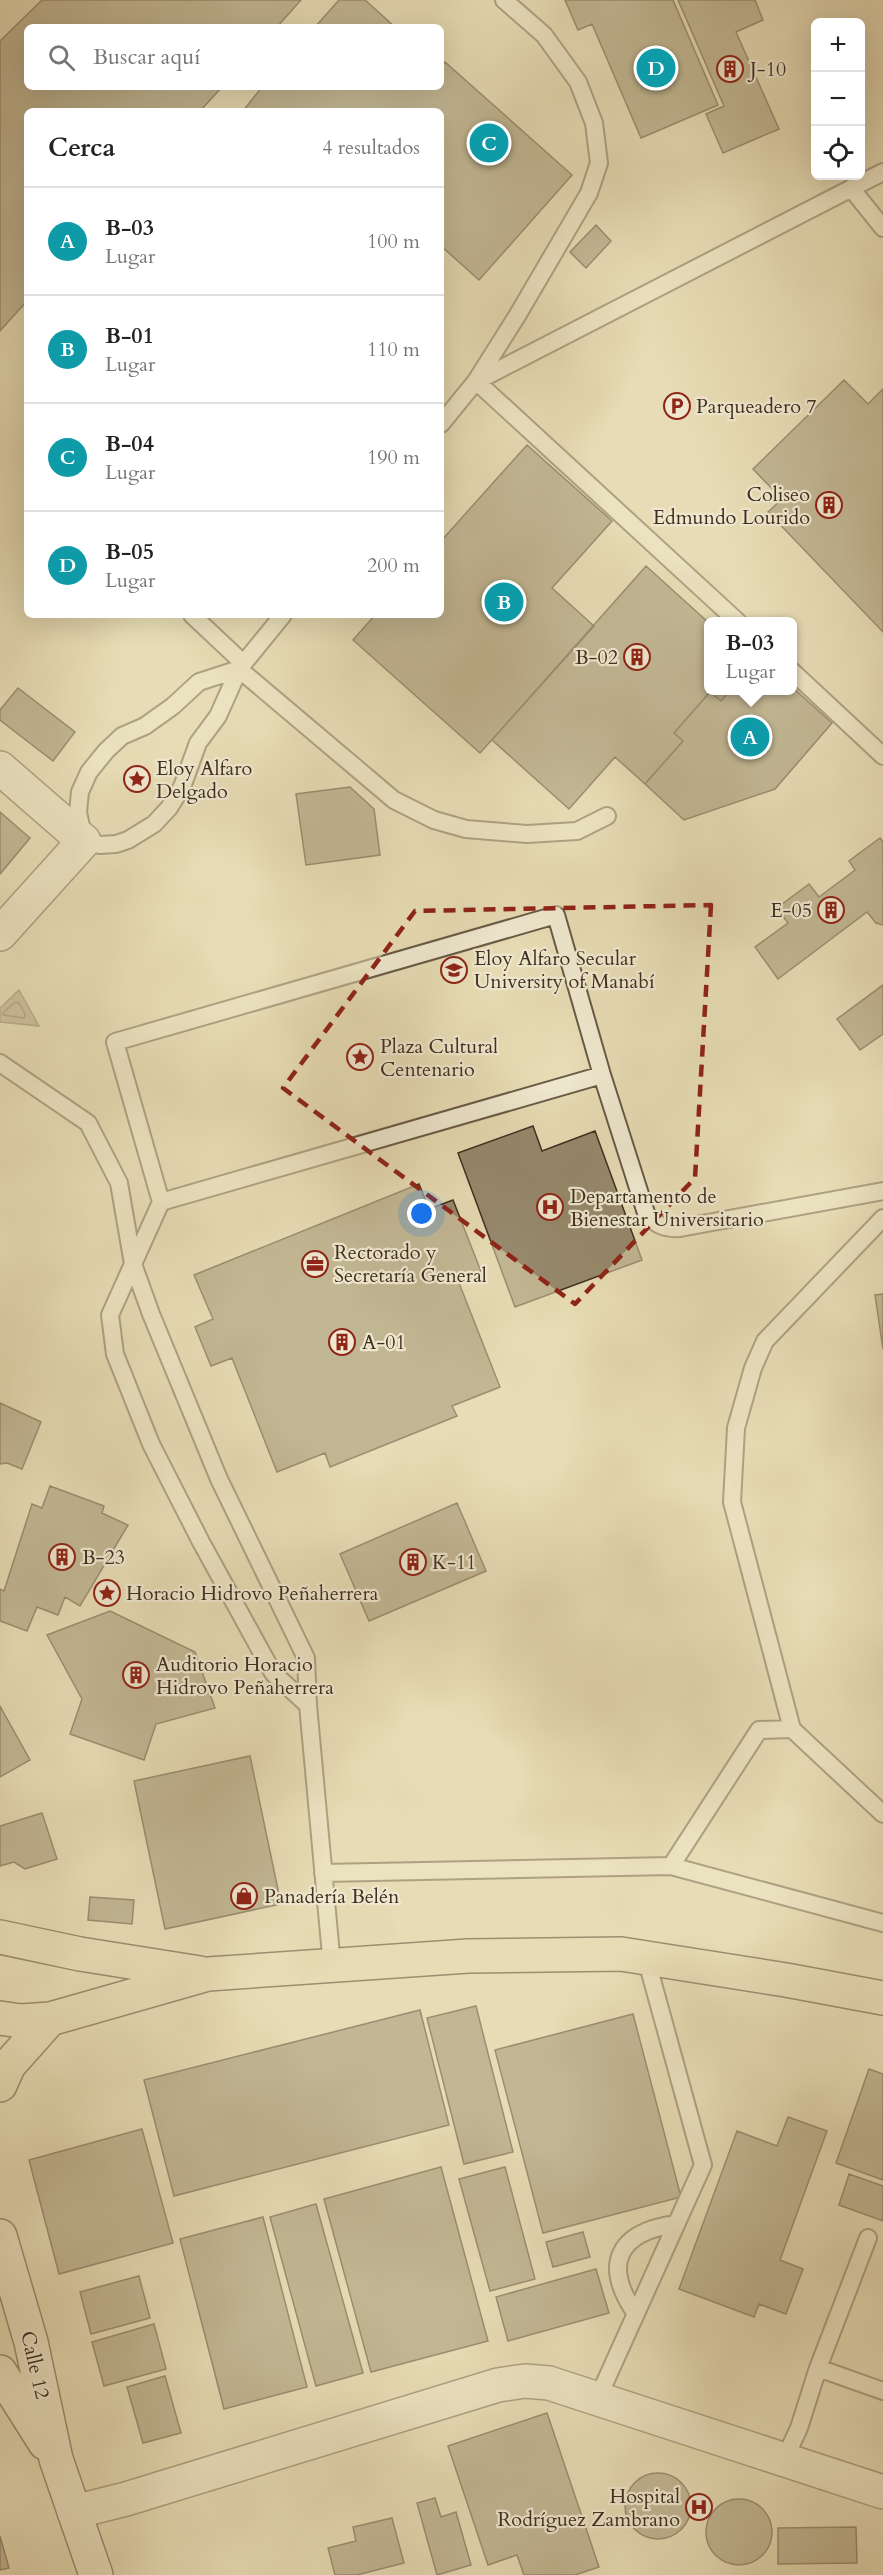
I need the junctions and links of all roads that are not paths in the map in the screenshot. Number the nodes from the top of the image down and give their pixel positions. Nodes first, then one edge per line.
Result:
1 (504, 0) edge
2 (883, 172) edge
3 (851, 188) junction
4 (883, 228) edge
5 (476, 381) junction
6 (444, 420) edge
7 (734, 617) edge
8 (195, 618) edge
9 (281, 618) edge
10 (241, 666) junction
11 (797, 675) edge
12 (882, 750) edge
13 (0, 768) edge
14 (607, 816) dead end
15 (84, 841) junction
16 (0, 934) edge
17 (0, 1063) edge
18 (602, 1075) junction
19 (883, 1191) edge
20 (160, 1203) junction
21 (883, 1218) edge
22 (133, 1264) junction
23 (308, 1705) junction
24 (792, 1729) junction
25 (883, 1814) edge
26 (671, 1866) junction
27 (323, 1873) junction
28 (883, 1923) edge
29 (0, 1937) edge
30 (646, 1958) junction
31 (332, 1966) junction
32 (208, 1974) junction
33 (883, 1998) edge
34 (0, 2018) edge
35 (50, 2019) junction
36 (0, 2085) edge
37 (676, 2224) junction
38 (0, 2236) edge
39 (868, 2238) dead end
40 (636, 2314) junction
41 (818, 2368) junction
42 (0, 2372) edge
43 (883, 2391) edge
44 (597, 2400) junction
45 (56, 2460) junction
46 (784, 2460) junction
47 (883, 2492) edge
48 (74, 2512) junction
49 (96, 2575) edge

1 - 5 lane
2 - 3 lane
3 - 4 lane
3 - 5 lane
5 - 6 lane
5 - 7 lane
8 - 10 lane
9 - 10 lane
10 - 14 lane
10 - 15 lane
10 - 15 lane
11 - 12 lane
13 - 15 street
15 - 16 street
17 - 22 lane
18 - 19 lane
18 - 20 lane
18 - 20 lane
20 - 22 lane
21 - 24 lane
22 - 23 lane
22 - 23 lane
23 - 27 lane
24 - 25 lane
24 - 26 lane
26 - 27 lane
26 - 28 lane
27 - 31 lane
29 - 32 main road
30 - 31 main road
30 - 33 main road
30 - 37 lane
31 - 32 main road
32 - 35 main road
34 - 35 main road
35 - 36 main road
37 - 40 lane
37 - 40 lane
38 - 45 street, Calle 12
39 - 41 lane
40 - 44 lane
41 - 43 lane
41 - 46 lane
42 - 45 street, Calle 12
44 - 46 street
44 - 48 street
45 - 48 street, Calle 12
46 - 47 street
48 - 49 street, Calle 12

